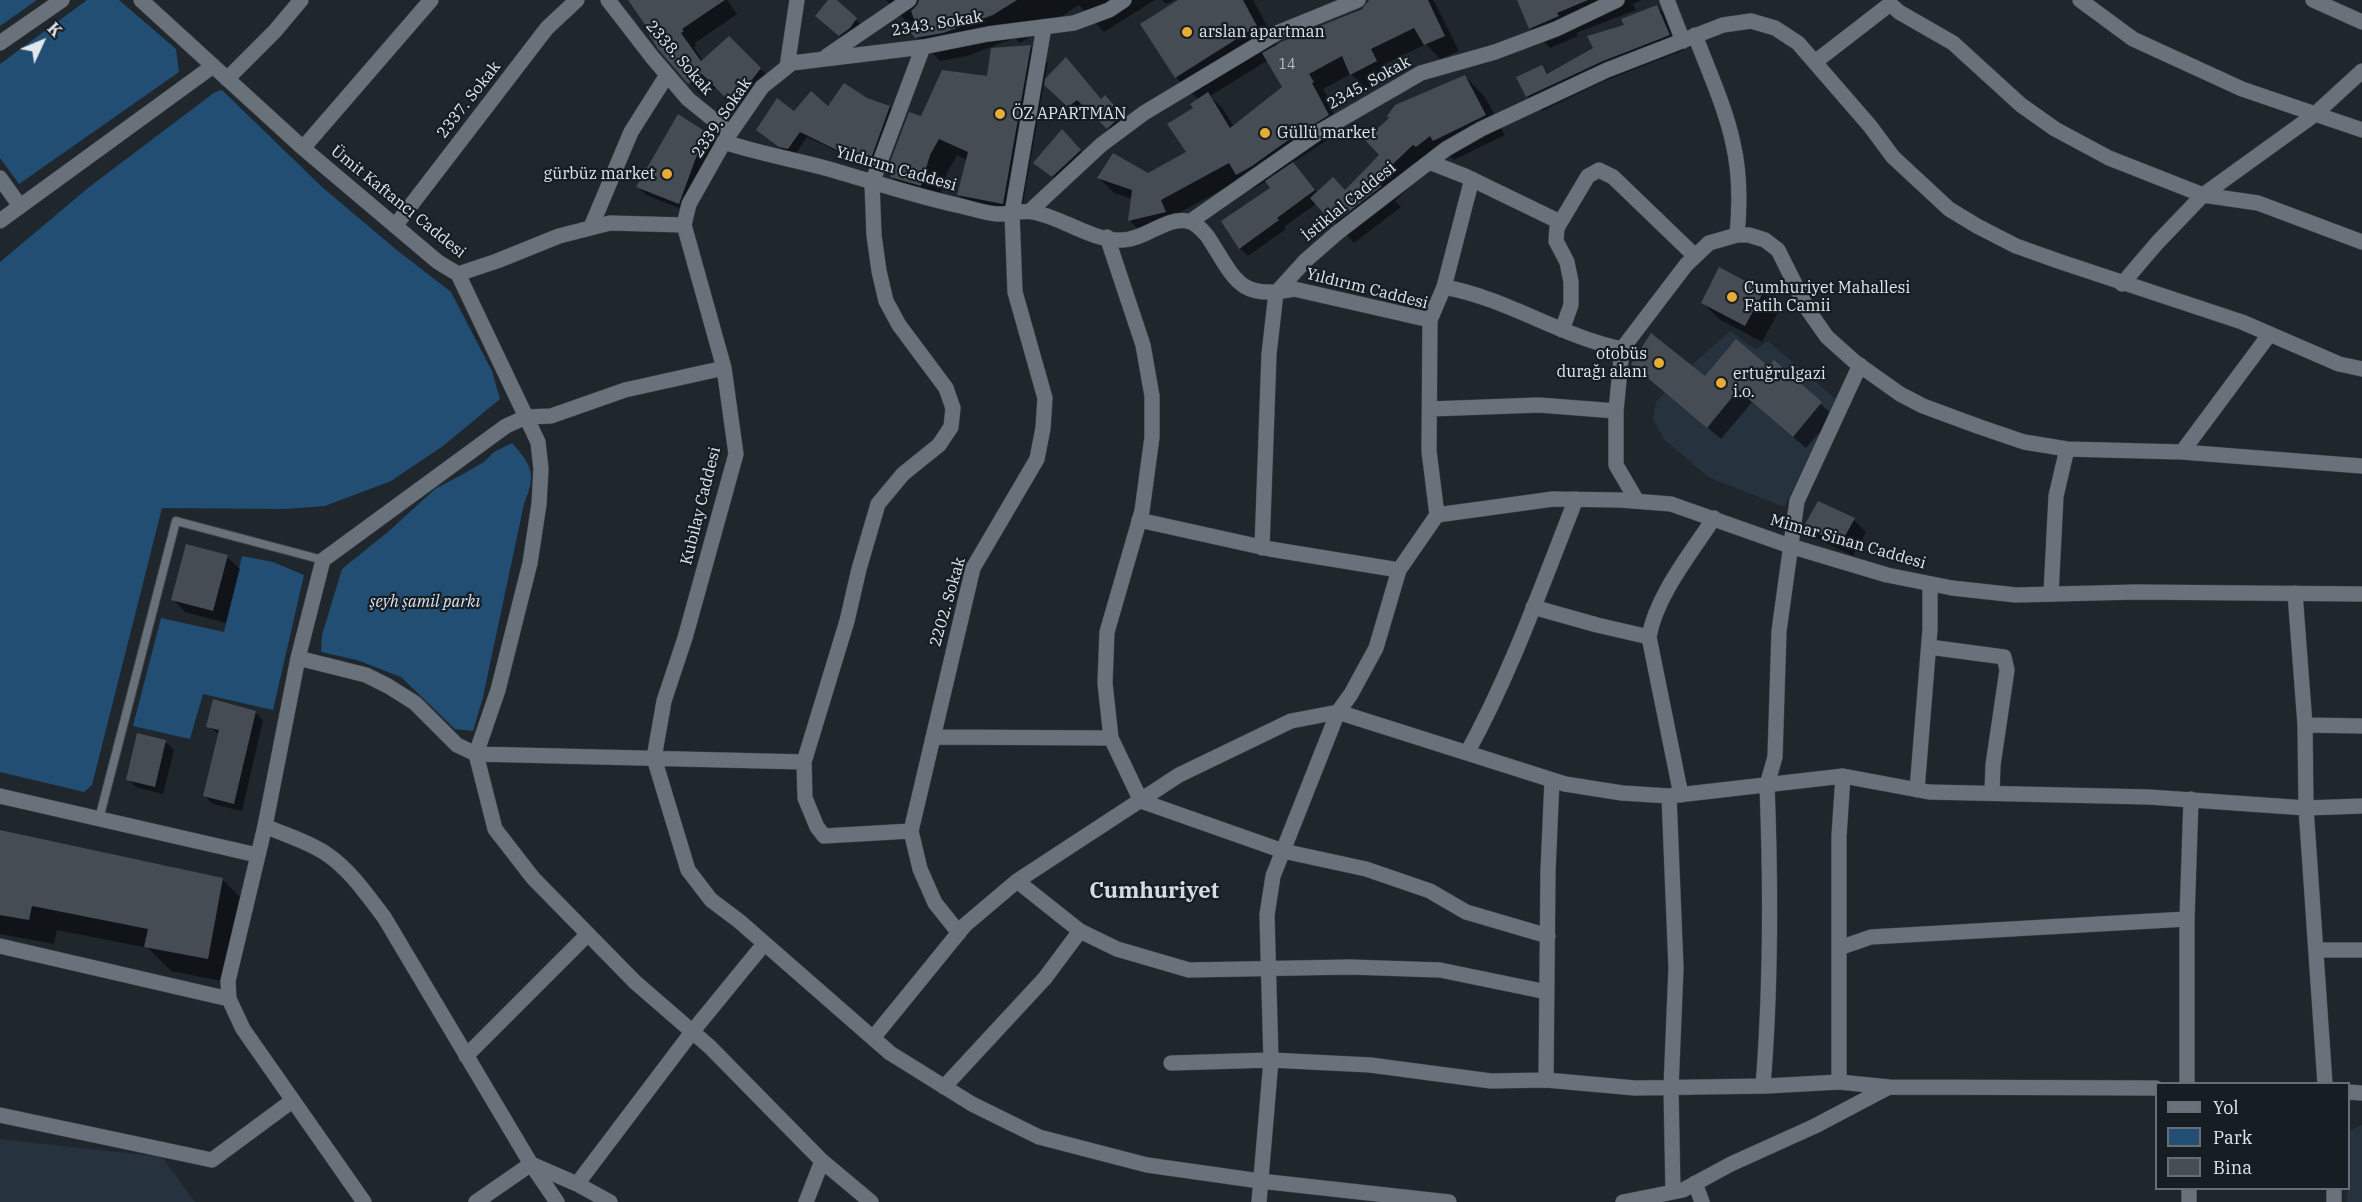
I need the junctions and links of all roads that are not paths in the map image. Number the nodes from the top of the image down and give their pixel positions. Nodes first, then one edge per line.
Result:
1 (62, 0) edge
2 (141, 0) edge
3 (301, 0) edge
4 (431, 0) edge
5 (577, 0) edge
6 (608, 0) edge
7 (797, 0) edge
8 (909, 0) edge
9 (1124, 0) edge
10 (1358, 0) edge
11 (1617, 0) edge
12 (1668, 0) edge
13 (2080, 0) edge
14 (2313, 0) edge
15 (2362, 22) edge
16 (1044, 27) junction
17 (1689, 38) junction
18 (0, 44) edge
19 (923, 47) junction
20 (825, 58) junction
21 (1815, 62) junction
22 (213, 66) junction
23 (787, 67) junction
24 (2362, 71) edge
25 (667, 75) junction
26 (227, 79) junction
27 (2314, 115) junction
28 (2362, 130) edge
29 (727, 138) junction
30 (303, 148) junction
31 (1429, 162) junction
32 (0, 178) edge
33 (1472, 179) junction
34 (873, 183) junction
35 (2203, 195) junction
36 (20, 206) junction
37 (1030, 212) junction
38 (1012, 213) junction
39 (0, 221) edge
40 (1191, 221) junction
41 (1560, 222) junction
42 (684, 225) junction
43 (395, 226) junction
44 (591, 227) junction
45 (1737, 235) junction
46 (1107, 237) junction
47 (2362, 242) edge
48 (1695, 256) junction
49 (458, 274) junction
50 (2122, 284) junction
51 (1444, 287) junction
52 (1276, 293) junction
53 (1430, 320) junction
54 (1562, 330) junction
55 (2269, 335) junction
56 (1622, 348) junction
57 (1860, 365) junction
58 (724, 368) junction
59 (2362, 369) edge
60 (1430, 410) junction
61 (1616, 411) junction
62 (526, 417) junction
63 (2067, 449) junction
64 (2182, 452) junction
65 (2362, 466) edge
66 (1576, 499) junction
67 (1637, 501) junction
68 (1437, 515) junction
69 (1714, 518) junction
70 (1139, 520) junction
71 (1790, 546) junction
72 (1262, 548) junction
73 (323, 560) junction
74 (1399, 570) junction
75 (1930, 584) junction
76 (2051, 594) junction
77 (2295, 594) junction
78 (2362, 594) edge
79 (1533, 607) junction
80 (1649, 637) junction
81 (1929, 647) junction
82 (298, 658) junction
83 (1338, 712) junction
84 (2305, 725) junction
85 (2362, 726) edge
86 (933, 737) junction
87 (1111, 738) junction
88 (1467, 753) junction
89 (476, 754) junction
90 (654, 758) junction
91 (804, 762) junction
92 (1843, 776) junction
93 (1552, 780) junction
94 (1767, 785) junction
95 (1917, 790) junction
96 (1992, 792) junction
97 (0, 796) edge
98 (1675, 796) junction
99 (2191, 799) junction
100 (1142, 801) junction
101 (2362, 806) edge
102 (2306, 808) junction
103 (99, 819) junction
104 (265, 826) junction
105 (911, 831) junction
106 (1283, 851) junction
107 (257, 855) junction
108 (1017, 881) junction
109 (2187, 919) junction
110 (1080, 931) junction
111 (959, 933) junction
112 (588, 934) junction
113 (1548, 936) junction
114 (764, 944) junction
115 (0, 946) edge
116 (1839, 948) junction
117 (2316, 950) junction
118 (2362, 950) edge
119 (1269, 968) junction
120 (1547, 992) junction
121 (229, 999) junction
122 (693, 1032) junction
123 (873, 1038) junction
124 (466, 1056) junction
125 (1271, 1060) junction
126 (1171, 1063) dead end
127 (1546, 1080) junction
128 (1839, 1082) junction
129 (2187, 1082) edge
130 (2325, 1082) edge
131 (1763, 1086) junction
132 (944, 1087) junction
133 (1889, 1087) junction
134 (1671, 1088) junction
135 (2155, 1088) edge
136 (292, 1101) junction
137 (0, 1115) edge
138 (822, 1161) junction
139 (531, 1164) junction
140 (1260, 1181) junction
141 (1695, 1183) junction
142 (577, 1184) junction
143 (1673, 1192) junction
144 (364, 1202) edge
145 (476, 1202) edge
146 (557, 1202) edge
147 (610, 1202) edge
148 (806, 1202) edge
149 (871, 1202) edge
150 (1259, 1202) edge
151 (1449, 1202) edge
152 (1623, 1202) edge
153 (1702, 1202) edge

1 - 18 street
2 - 22 street, Ümit Kaftancı Caddesi
3 - 26 street
4 - 30 street
5 - 43 street, 2337. Sokak
6 - 25 street, 2338. Sokak
7 - 23 street
8 - 20 street
9 - 16 street, 2343. Sokak
10 - 37 street
11 - 40 street, 2345. Sokak
12 - 17 street
13 - 27 street
14 - 15 street
16 - 19 street, 2343. Sokak
16 - 38 street, 2202. Sokak
17 - 21 street, İstiklal Caddesi
17 - 31 street, İstiklal Caddesi
17 - 45 street
19 - 20 street, 2343. Sokak
19 - 34 street
20 - 23 street, 2343. Sokak
21 - 35 street
21 - 50 street, İstiklal Caddesi
22 - 26 street, Ümit Kaftancı Caddesi
22 - 36 street
23 - 29 street, 2339. Sokak
24 - 27 street
25 - 29 street, 2338. Sokak
25 - 44 street
26 - 30 street, Ümit Kaftancı Caddesi
27 - 28 street
27 - 35 street
29 - 34 street, Yıldırım Caddesi
29 - 42 street, 2339. Sokak
30 - 43 street, Ümit Kaftancı Caddesi
31 - 33 street
31 - 52 street, İstiklal Caddesi
32 - 36 street
33 - 41 street
33 - 51 street
34 - 38 street, Yıldırım Caddesi
34 - 91 street
35 - 47 street
35 - 50 street
36 - 39 street
37 - 38 street, Yıldırım Caddesi
37 - 46 street, Yıldırım Caddesi
38 - 86 street, 2202. Sokak
40 - 46 street, Yıldırım Caddesi
40 - 52 street, Yıldırım Caddesi
41 - 48 street
41 - 54 street
42 - 44 street, Ümit Kaftancı Caddesi
42 - 58 street, Kubilay Caddesi
43 - 49 street, Ümit Kaftancı Caddesi
44 - 49 street, Ümit Kaftancı Caddesi
45 - 48 street
45 - 57 street
46 - 70 street
48 - 56 street
49 - 62 street
50 - 55 street, İstiklal Caddesi
51 - 53 street
51 - 54 street
52 - 53 street, Yıldırım Caddesi
52 - 72 street
53 - 60 street, Yıldırım Caddesi
54 - 56 street
55 - 59 street, İstiklal Caddesi
55 - 64 street
56 - 61 street
57 - 63 street
57 - 71 street
58 - 62 street
58 - 90 street, Kubilay Caddesi
60 - 61 street
60 - 68 street, Yıldırım Caddesi
61 - 67 street
62 - 73 street
62 - 89 street
63 - 64 street
63 - 76 street
64 - 65 street
66 - 67 street, Mimar Sinan Caddesi
66 - 68 street, Mimar Sinan Caddesi
66 - 79 street
67 - 69 street, Mimar Sinan Caddesi
68 - 74 street
69 - 71 street, Mimar Sinan Caddesi
69 - 80 street
70 - 72 street
70 - 87 street
71 - 75 street, Mimar Sinan Caddesi
71 - 94 street
72 - 74 street
73 - 82 street
73 - 103 lane
74 - 83 street
75 - 76 street, Mimar Sinan Caddesi
75 - 81 street
76 - 77 street, Mimar Sinan Caddesi
77 - 78 street, Mimar Sinan Caddesi
77 - 84 street
79 - 80 street
79 - 88 street
80 - 98 street
81 - 95 street
81 - 96 street
82 - 89 street
82 - 104 street
83 - 88 street
83 - 100 street
83 - 106 street
84 - 85 street
84 - 102 street
86 - 87 street
86 - 105 street, 2202. Sokak
87 - 100 street
88 - 93 street
89 - 90 street
89 - 112 street
90 - 91 street
90 - 114 street
91 - 105 street
92 - 94 street
92 - 95 street
92 - 116 street
93 - 98 street
93 - 113 street
94 - 98 street
94 - 131 street
95 - 96 street
96 - 99 street
97 - 103 street
98 - 134 street
99 - 102 street
99 - 109 street
100 - 106 street
100 - 108 street
101 - 102 street
102 - 117 street
103 - 107 street
104 - 107 street
104 - 124 street
105 - 111 street, 2202. Sokak
106 - 113 street
106 - 119 street
107 - 121 street
108 - 110 street
108 - 111 street
109 - 116 street
109 - 129 street
110 - 119 street
110 - 132 street
111 - 123 street
112 - 122 street
112 - 124 street
113 - 120 street
114 - 122 street
114 - 123 street
115 - 121 street
116 - 128 street
117 - 118 street
117 - 130 street
119 - 120 street
119 - 125 street
120 - 127 street
121 - 136 street
122 - 138 street
122 - 142 street
123 - 132 street
124 - 139 street
125 - 126 street
125 - 127 street
125 - 140 street
127 - 134 street
128 - 131 street
128 - 133 street
131 - 134 street
132 - 140 street
133 - 135 street
133 - 141 street
134 - 143 street
136 - 137 street
136 - 144 street
138 - 148 street
138 - 149 street
139 - 142 street
139 - 145 street
139 - 146 street
140 - 150 street
140 - 151 street
141 - 143 street
141 - 153 street
142 - 147 street
143 - 152 street

